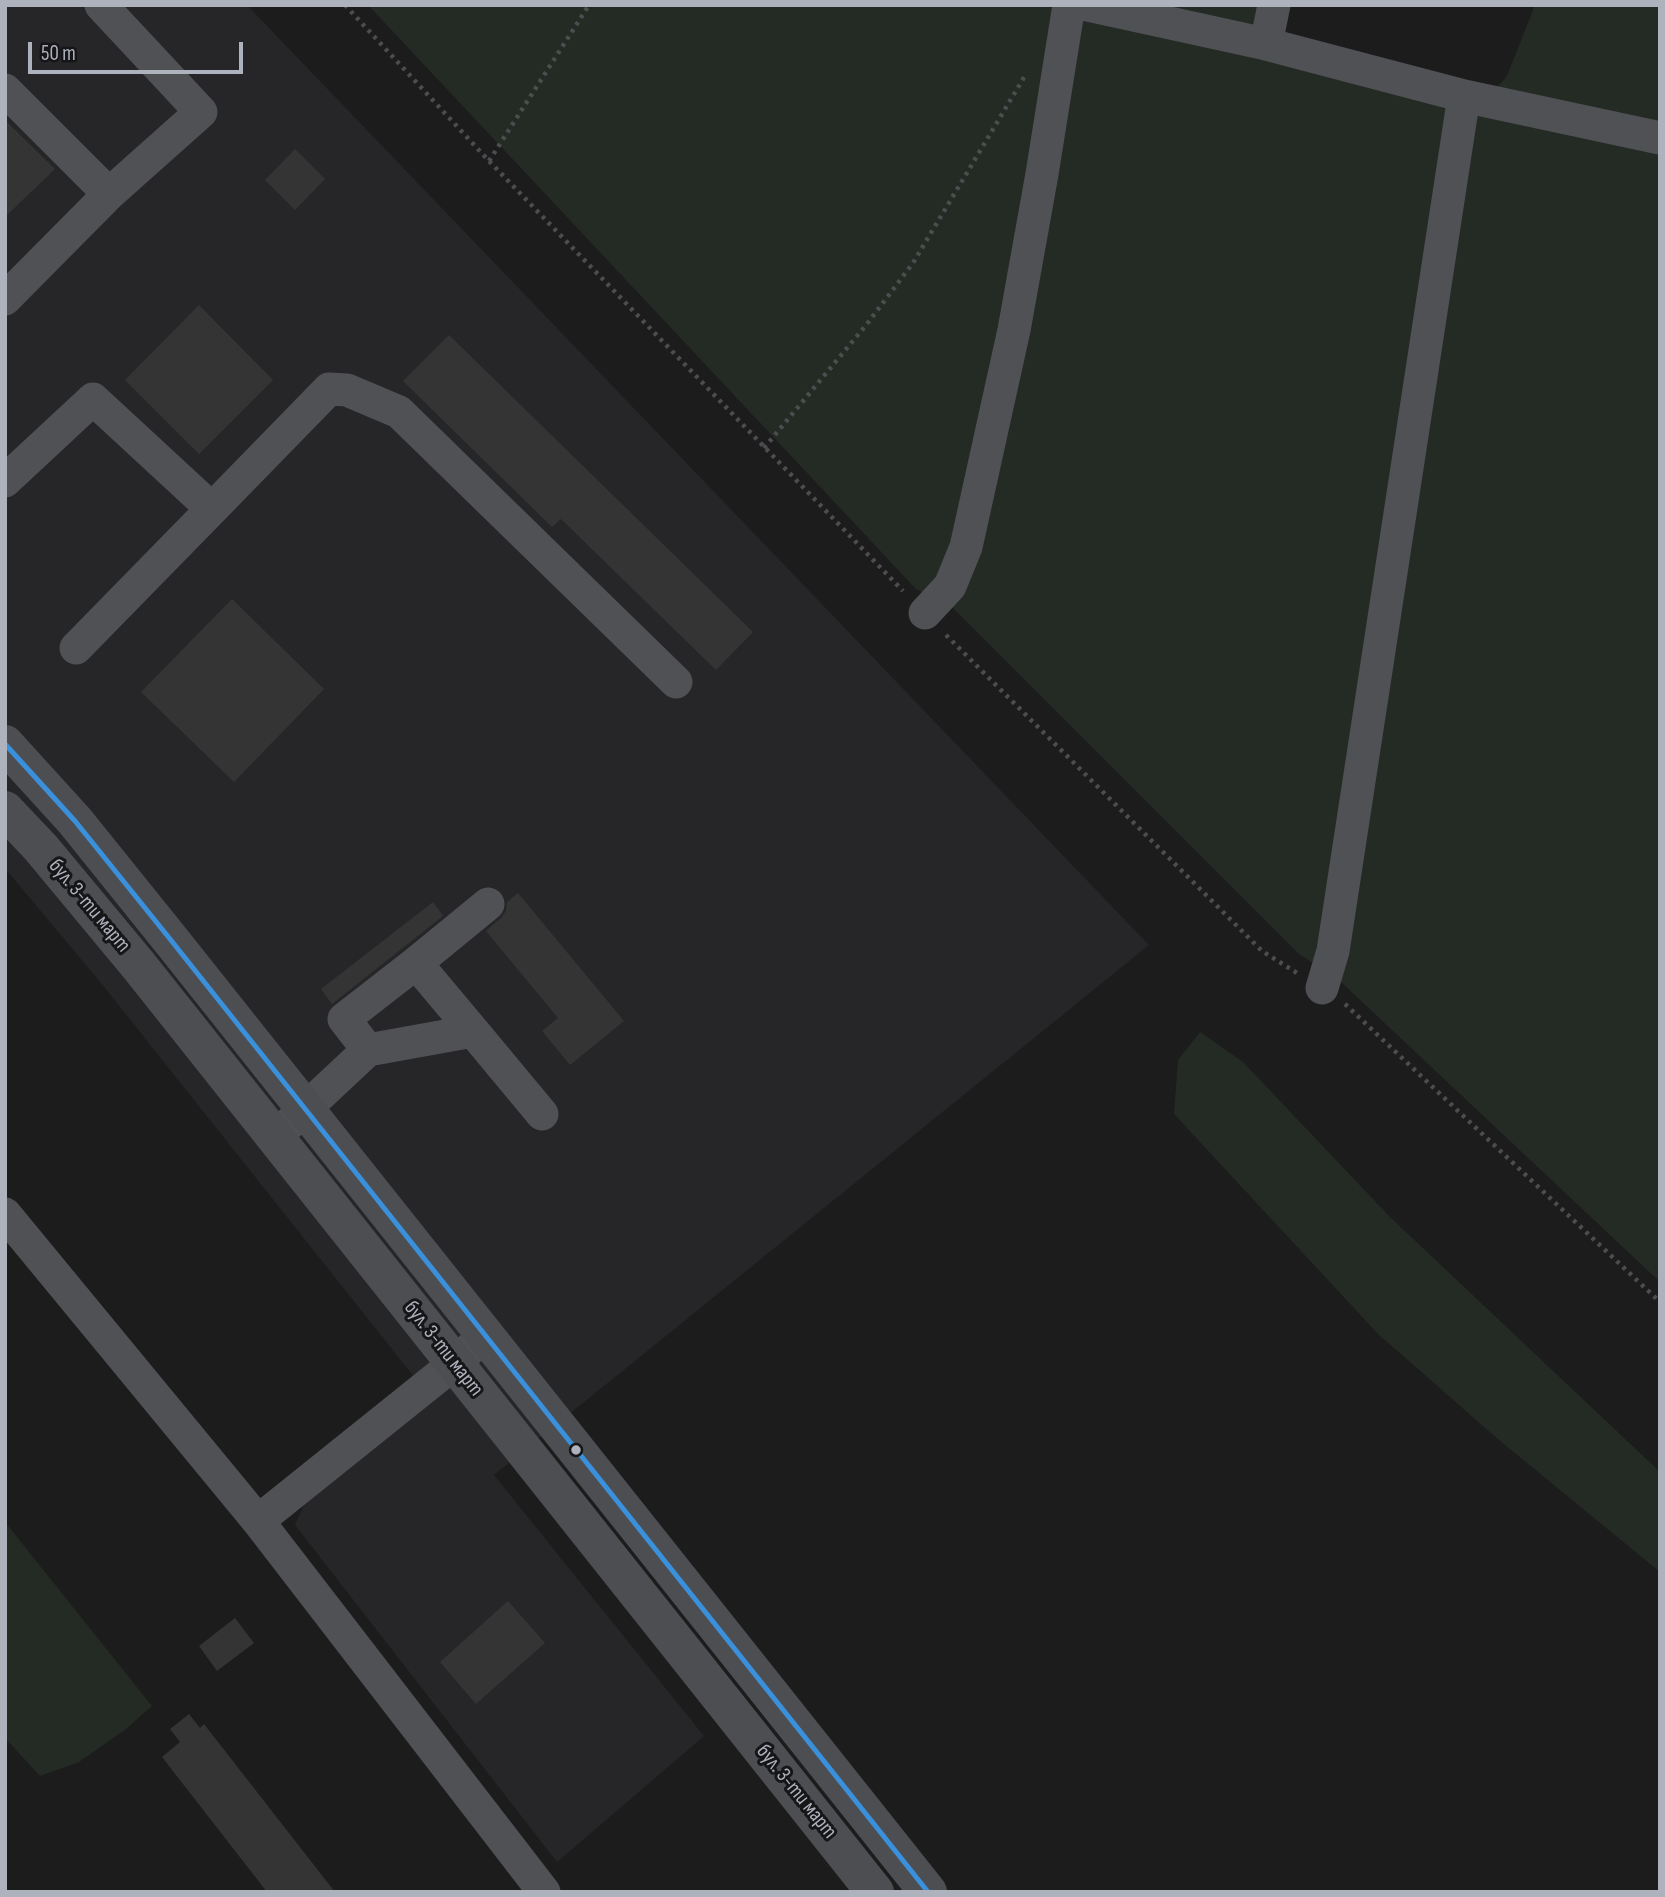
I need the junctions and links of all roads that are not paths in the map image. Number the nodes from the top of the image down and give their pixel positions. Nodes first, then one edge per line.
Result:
1 (101, 5) edge
2 (1069, 5) edge
3 (1087, 5) edge
4 (1274, 5) edge
5 (1266, 44) junction
6 (5, 90) edge
7 (1464, 96) junction
8 (1660, 138) edge
9 (110, 194) junction
10 (5, 299) edge
11 (5, 481) edge
12 (212, 509) junction
13 (925, 613) road end
14 (76, 648) dead end
15 (677, 682) dead end
16 (5, 744) edge
17 (5, 810) edge
18 (488, 904) dead end
19 (416, 963) junction
20 (1322, 988) road end
21 (473, 1031) junction
22 (368, 1050) junction
23 (305, 1109) junction
24 (542, 1114) dead end
25 (275, 1137) junction
26 (5, 1214) edge
27 (485, 1335) junction
28 (455, 1363) junction
29 (258, 1521) junction
30 (544, 1892) edge
31 (875, 1892) edge
32 (928, 1892) edge

1 - 9 street
2 - 13 street
3 - 5 street
4 - 5 street
5 - 7 street
6 - 9 street
7 - 8 street
7 - 20 street
9 - 10 street
11 - 12 street
12 - 14 street
12 - 15 street
16 - 23 main road, бул. 3-ти март
17 - 25 main road, бул. 3-ти март
18 - 19 street
19 - 21 street
19 - 22 street
21 - 22 street
21 - 24 street
22 - 23 street
23 - 25 street
23 - 27 main road, бул. 3-ти март
25 - 28 main road, бул. 3-ти март
26 - 29 street
27 - 28 street
27 - 32 main road, бул. 3-ти март
28 - 29 street
28 - 31 main road, бул. 3-ти март
29 - 30 street

